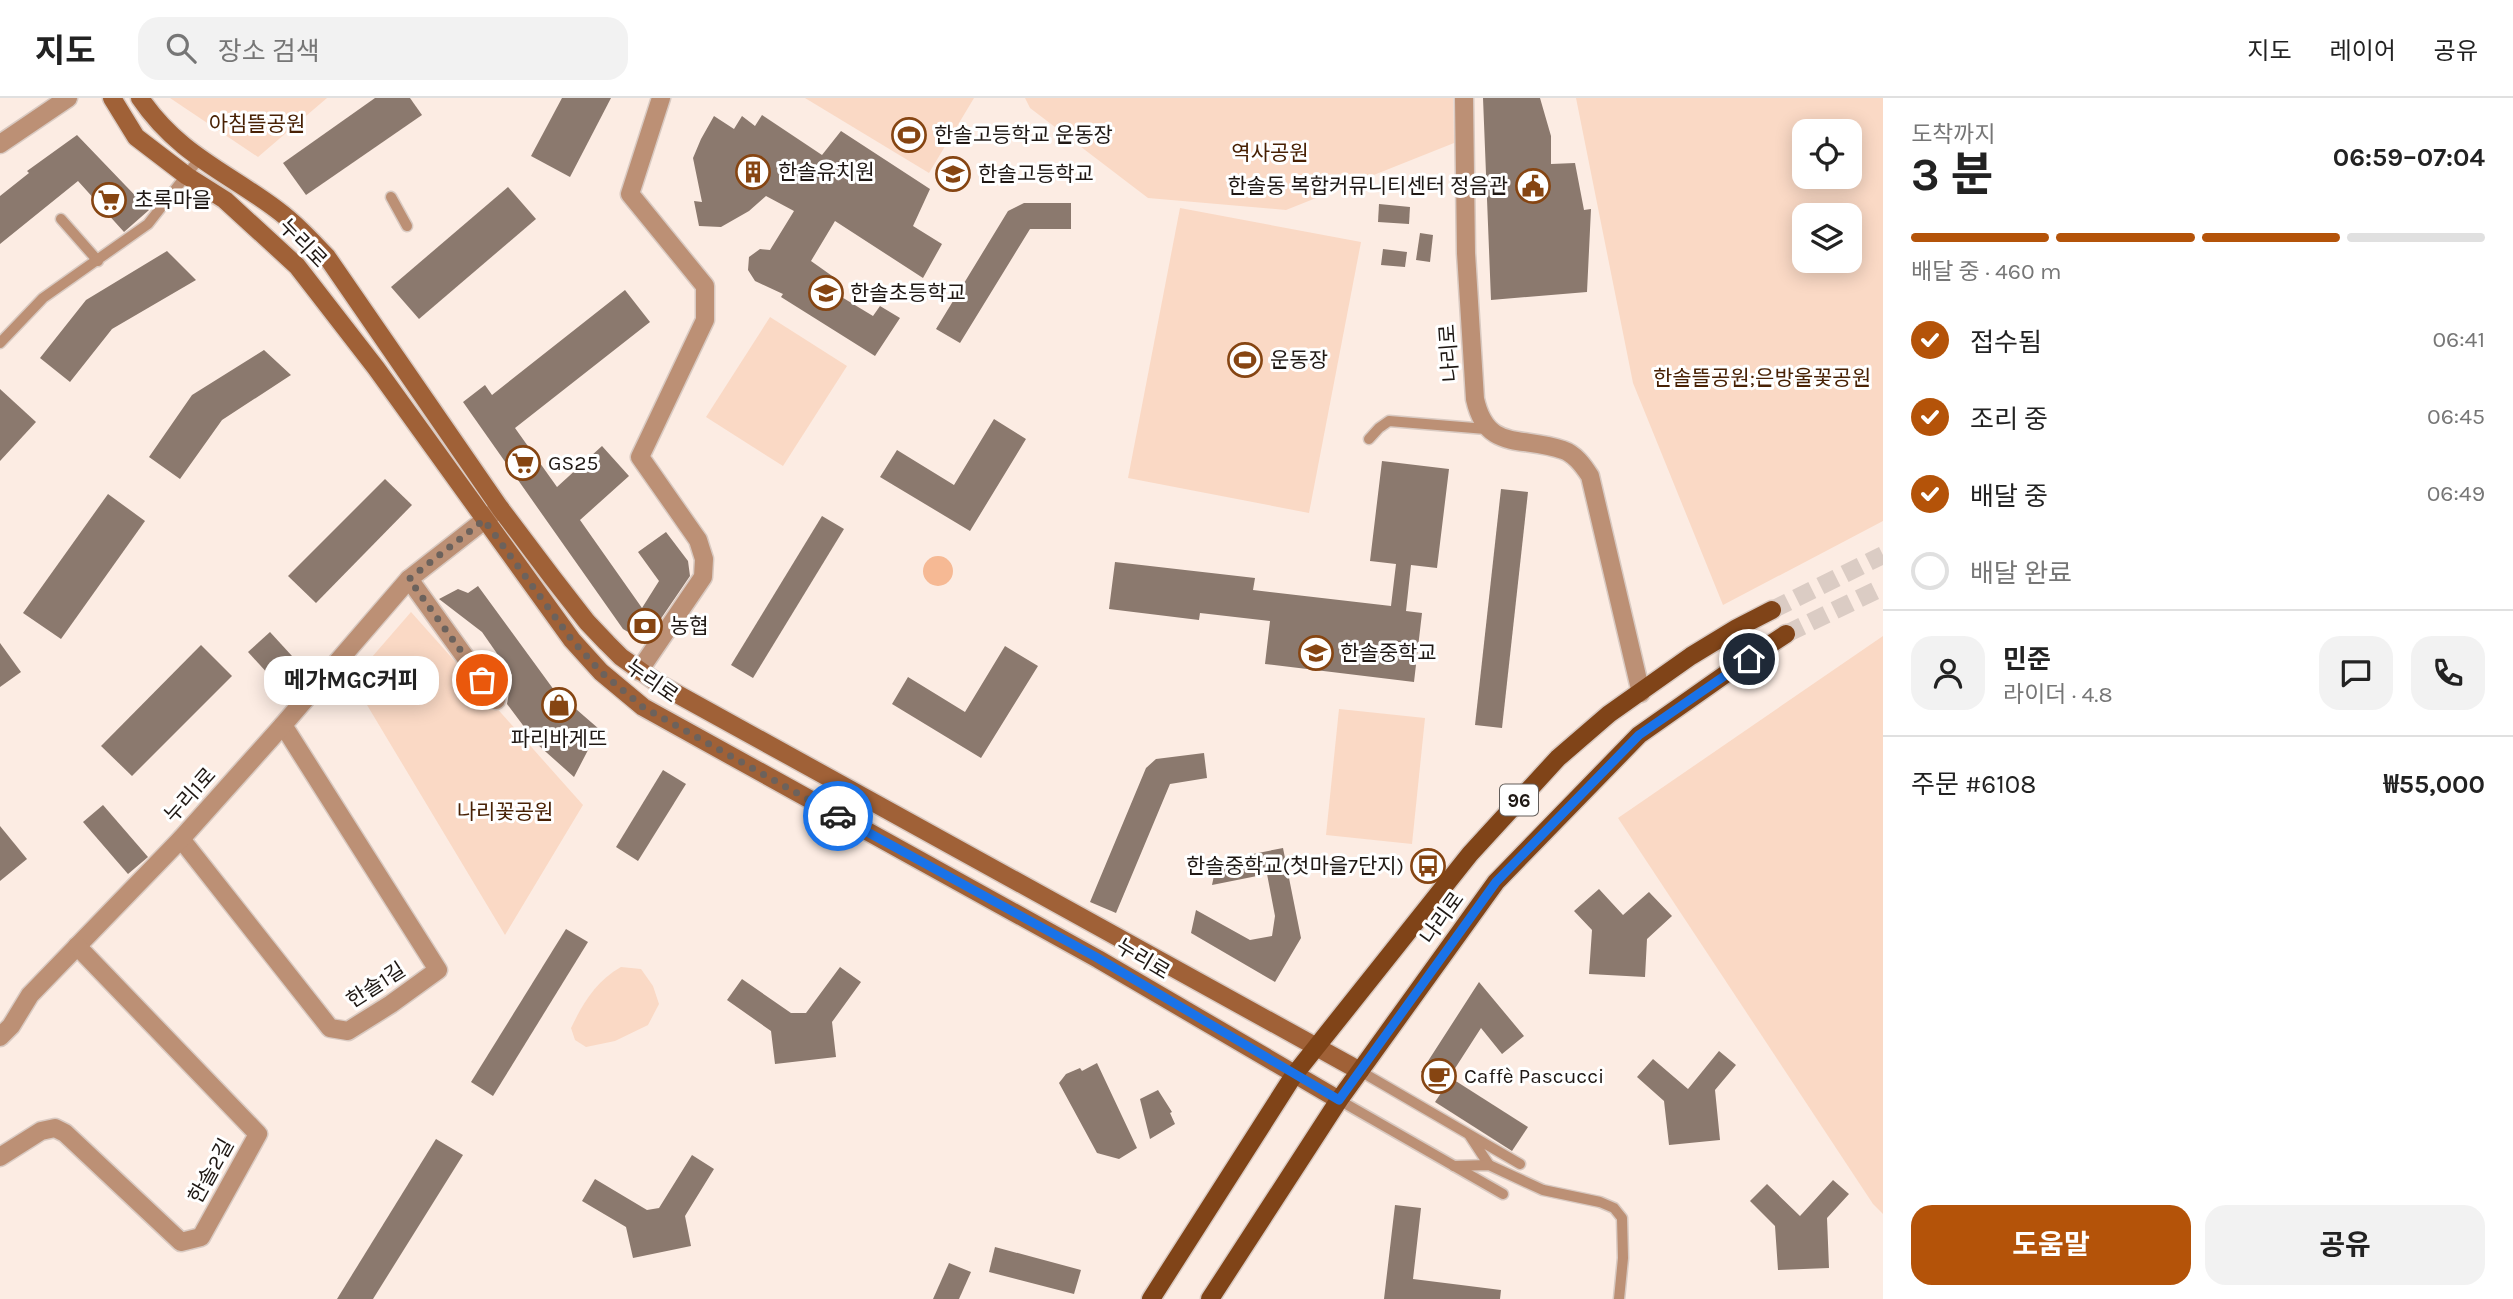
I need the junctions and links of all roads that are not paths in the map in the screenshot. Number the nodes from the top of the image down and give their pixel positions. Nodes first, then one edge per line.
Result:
1 (68, 98) edge
2 (112, 98) edge
3 (140, 98) edge
4 (661, 98) edge
5 (1464, 98) edge
6 (0, 145) edge
7 (199, 159) junction
8 (187, 176) junction
9 (391, 197) dead end
10 (61, 219) dead end
11 (408, 226) dead end
12 (98, 261) junction
13 (0, 343) edge
14 (1486, 429) junction
15 (1370, 439) dead end
16 (500, 508) junction
17 (484, 520) junction
18 (409, 579) junction
19 (1772, 610) tunnel mouth
20 (1786, 634) tunnel mouth
21 (639, 671) junction
22 (1641, 693) junction
23 (496, 700) dead end
24 (283, 726) junction
25 (181, 839) junction
26 (77, 946) junction
27 (0, 1037) edge
28 (1316, 1046) junction
29 (1360, 1071) junction
30 (1294, 1075) junction
31 (1339, 1100) junction
32 (1468, 1135) junction
33 (0, 1157) edge
34 (1520, 1164) dead end
35 (1489, 1165) junction
36 (1454, 1166) junction
37 (1503, 1194) dead end
38 (1151, 1299) edge
39 (1210, 1299) edge
40 (1619, 1299) edge

1 - 6 street
2 - 8 street, 누리로
3 - 7 street, 누리로
4 - 21 street
5 - 14 street, 나리로
7 - 8 lane
7 - 16 street, 누리로
8 - 12 lane
8 - 17 street, 누리로
9 - 11 lane
10 - 12 lane
12 - 13 lane
14 - 15 lane
14 - 22 street
16 - 17 street, 누리1로
16 - 21 street, 누리로
17 - 18 street, 누리1로
17 - 30 street, 누리로
18 - 23 street
18 - 24 street, 누리1로
19 - 22 main road, 나리로 / 96
20 - 29 main road, 나리로 / 96
21 - 28 street, 누리로
22 - 28 main road, 나리로 / 96
24 - 25 street, 누리1로
24 - 25 street, 한솔1길
25 - 26 street, 누리1로
26 - 27 street, 누리1로
26 - 33 street, 한솔2길
28 - 29 street, 누리로
28 - 30 main road, 나리로 / 96
29 - 31 main road, 나리로 / 96
29 - 32 lane
30 - 31 street, 누리로
30 - 38 main road, 나리로 / 96
31 - 36 lane
31 - 39 main road, 나리로 / 96
32 - 34 lane
32 - 35 lane
35 - 36 lane
35 - 40 lane
36 - 37 lane

